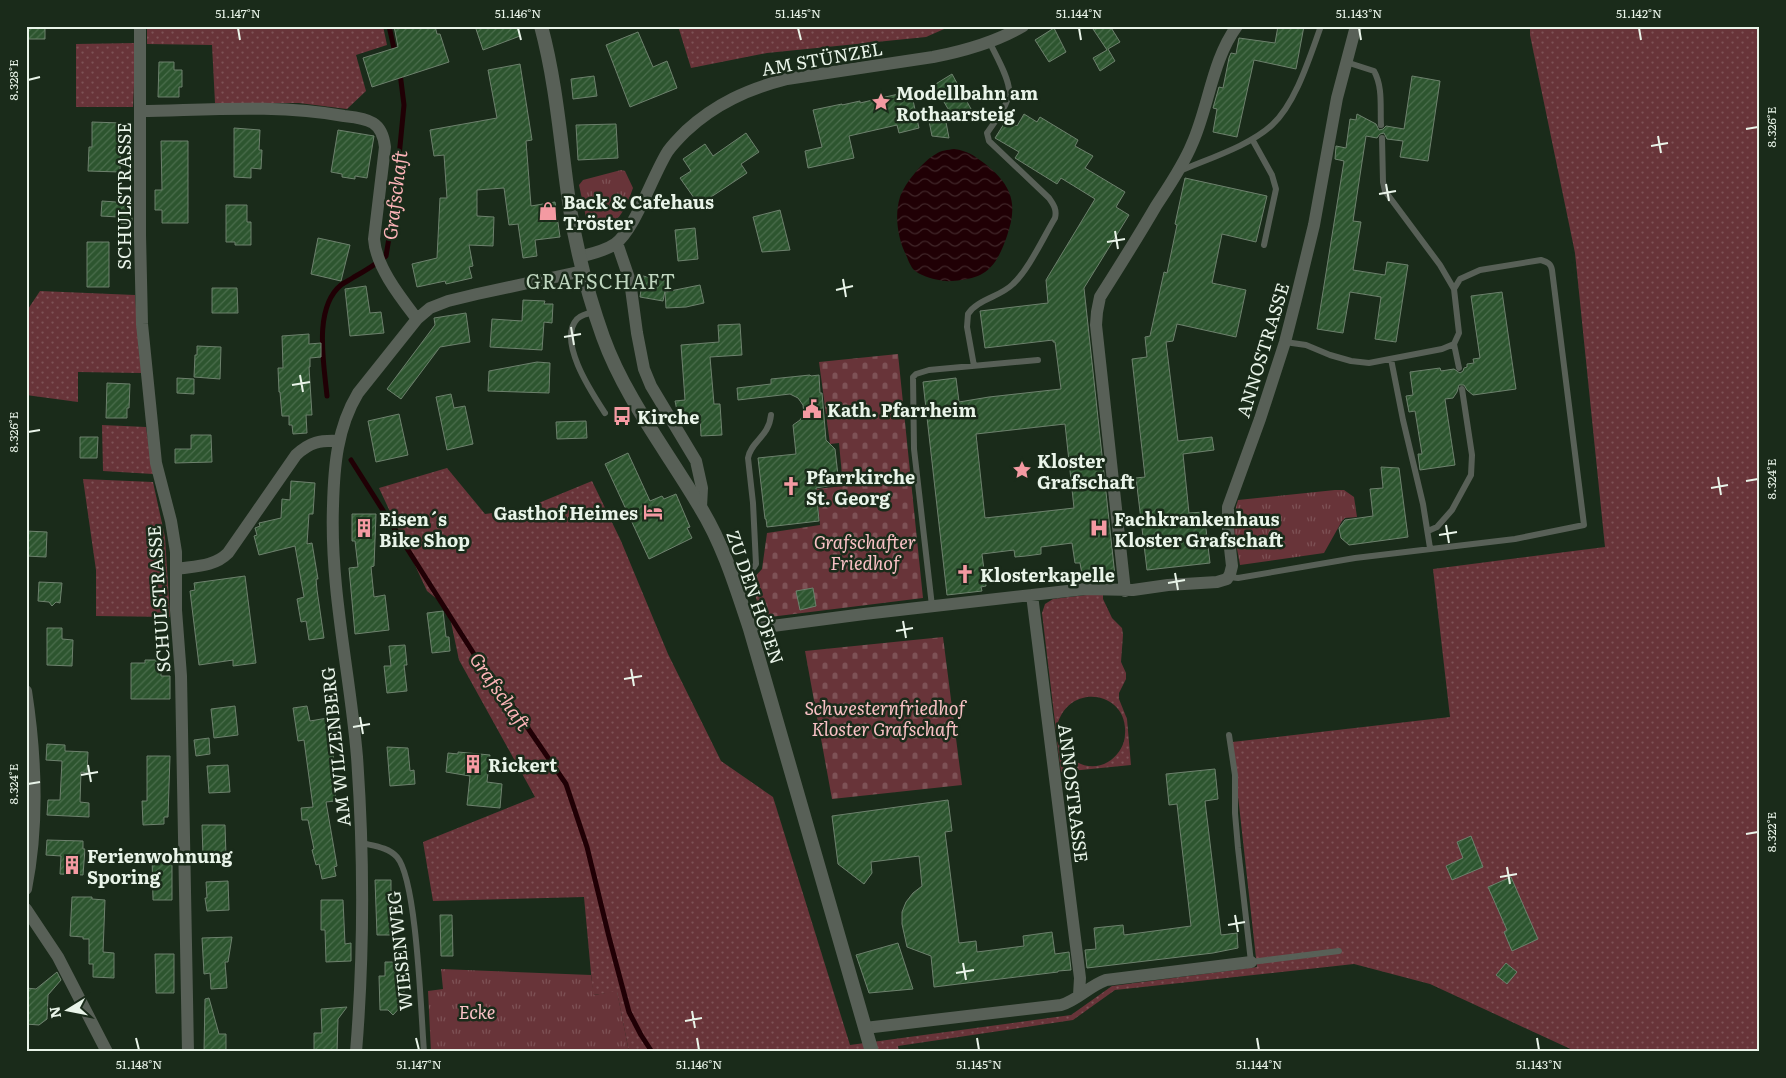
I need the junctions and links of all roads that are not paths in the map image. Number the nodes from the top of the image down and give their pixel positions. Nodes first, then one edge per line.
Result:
1 (140, 26) edge
2 (541, 26) edge
3 (1023, 26) edge
4 (1236, 26) edge
5 (1321, 26) edge
6 (1356, 26) edge
7 (989, 41) junction
8 (1346, 62) junction
9 (140, 111) junction
10 (1382, 125) dead end
11 (1382, 138) dead end
12 (1252, 139) junction
13 (1177, 172) junction
14 (617, 243) junction
15 (1264, 245) dead end
16 (581, 264) junction
17 (1454, 289) junction
18 (595, 312) junction
19 (417, 319) junction
20 (1285, 342) junction
21 (1454, 344) junction
22 (1391, 359) junction
23 (1038, 360) dead end
24 (974, 366) junction
25 (1459, 368) dead end
26 (1462, 389) dead end
27 (604, 413) dead end
28 (771, 415) dead end
29 (339, 441) junction
30 (701, 507) junction
31 (1428, 531) junction
32 (1430, 548) junction
33 (176, 569) junction
34 (1229, 578) junction
35 (734, 581) junction
36 (1125, 591) junction
37 (1032, 595) junction
38 (932, 606) junction
39 (750, 629) junction
40 (26, 690) edge
41 (1229, 735) dead end
42 (362, 843) junction
43 (26, 889) edge
44 (26, 909) edge
45 (1339, 951) dead end
46 (1251, 962) junction
47 (1079, 995) junction
48 (865, 1028) junction
49 (106, 1052) edge
50 (188, 1052) edge
51 (356, 1052) edge
52 (424, 1052) edge
53 (872, 1052) edge

1 - 9 street, SCHULSTRASSE
2 - 16 street, ZU DEN HÖFEN
3 - 7 street, AM STÜNZEL
4 - 13 street
5 - 12 lane
6 - 8 street, ANNOSTRASSE
7 - 14 street, AM STÜNZEL
7 - 24 lane
8 - 10 lane
8 - 20 street, ANNOSTRASSE
9 - 19 street
9 - 33 street, SCHULSTRASSE
11 - 17 lane
12 - 13 lane
12 - 15 lane
13 - 36 street
14 - 16 street
14 - 30 street
16 - 18 street, ZU DEN HÖFEN
16 - 19 street, AM WILZENBERG
17 - 21 lane
17 - 32 lane
18 - 27 lane
18 - 30 street, ZU DEN HÖFEN
19 - 29 street, AM WILZENBERG
20 - 22 lane
20 - 34 street, ANNOSTRASSE
21 - 22 lane
21 - 25 lane
22 - 31 lane
23 - 24 lane
24 - 38 lane
26 - 31 lane
28 - 35 lane
29 - 33 street
29 - 42 street, AM WILZENBERG
30 - 35 street, ZU DEN HÖFEN
31 - 32 lane
32 - 34 lane
33 - 50 street, SCHULSTRASSE
34 - 36 street
35 - 39 street, ZU DEN HÖFEN
36 - 37 street
37 - 38 street
37 - 47 street, ANNOSTRASSE
38 - 39 street
39 - 48 street, ZU DEN HÖFEN
40 - 43 street
41 - 46 lane
42 - 51 street, AM WILZENBERG
42 - 52 lane, WIESENWEG
44 - 49 street
45 - 46 lane
46 - 47 street
47 - 48 street
48 - 53 street, ZU DEN HÖFEN

